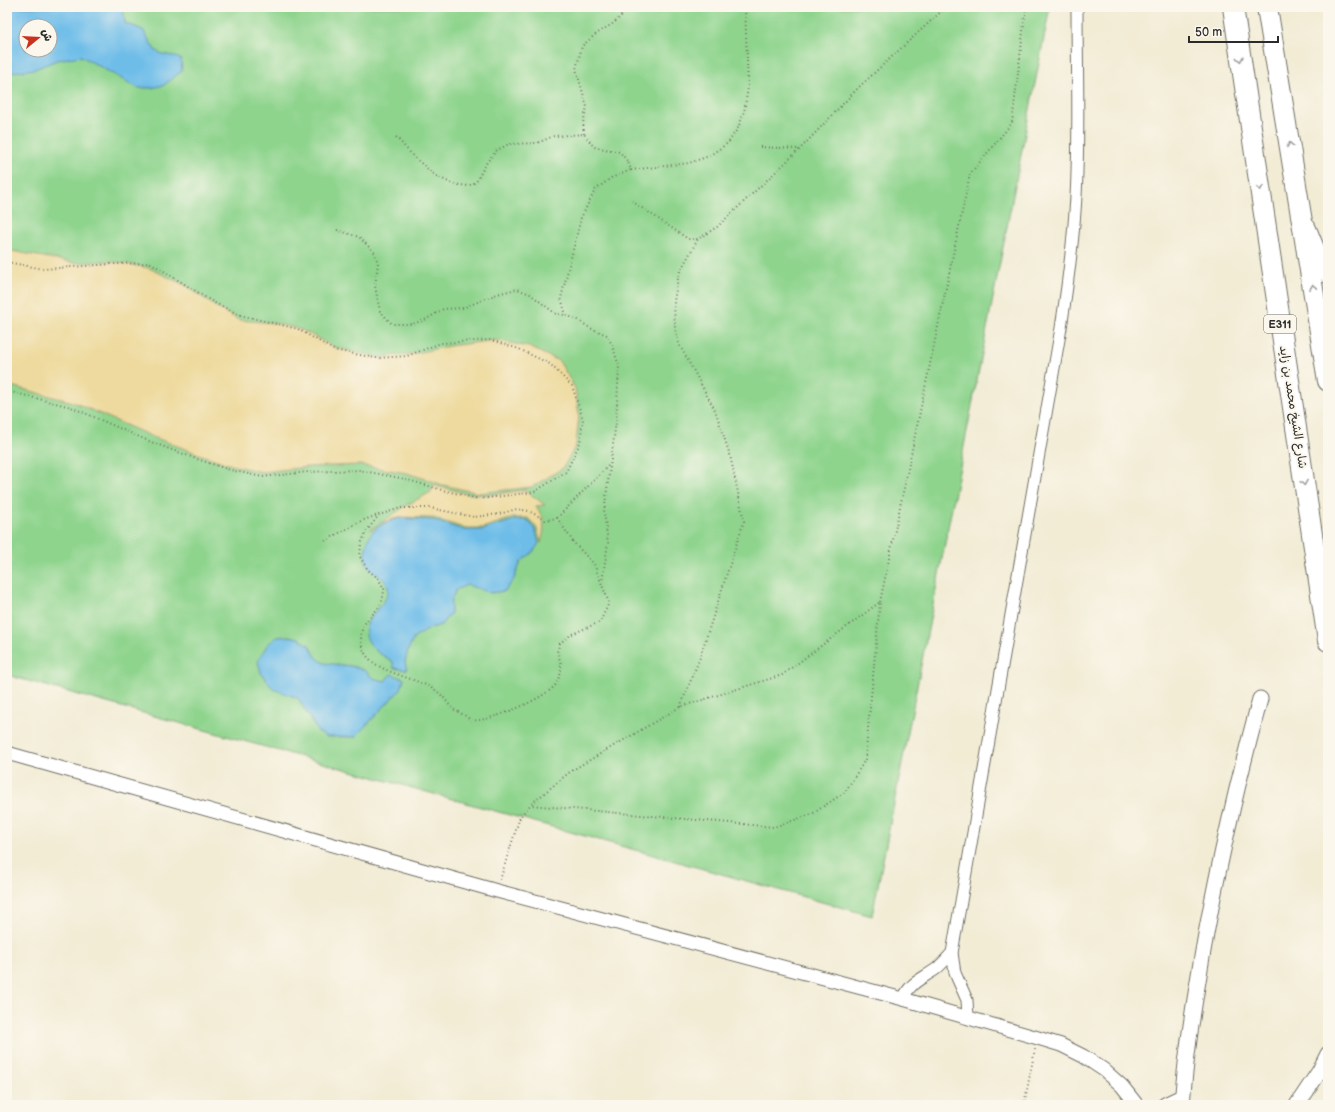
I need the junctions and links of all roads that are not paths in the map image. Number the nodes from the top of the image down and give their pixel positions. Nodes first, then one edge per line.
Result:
1 (1077, 7) edge
2 (1233, 7) edge
3 (1268, 7) edge
4 (1300, 211) junction
5 (1328, 276) edge
6 (1328, 381) edge
7 (1328, 641) edge
8 (1260, 700) dead end
9 (7, 753) edge
10 (952, 953) junction
11 (903, 999) junction
12 (968, 1017) junction
13 (1328, 1054) edge
14 (1182, 1101) edge
15 (1138, 1105) edge
16 (1165, 1105) edge
17 (1297, 1105) edge

1 - 10 street
2 -> 7 highway, شارع الشيخ محمد بن زايد / E311
4 -> 3 highway
4 - 5 main road
6 -> 4 highway
8 - 14 main road
9 - 11 street
10 - 11 street
10 - 12 street
11 - 12 street
12 - 15 street
13 - 17 main road
14 - 16 main road

